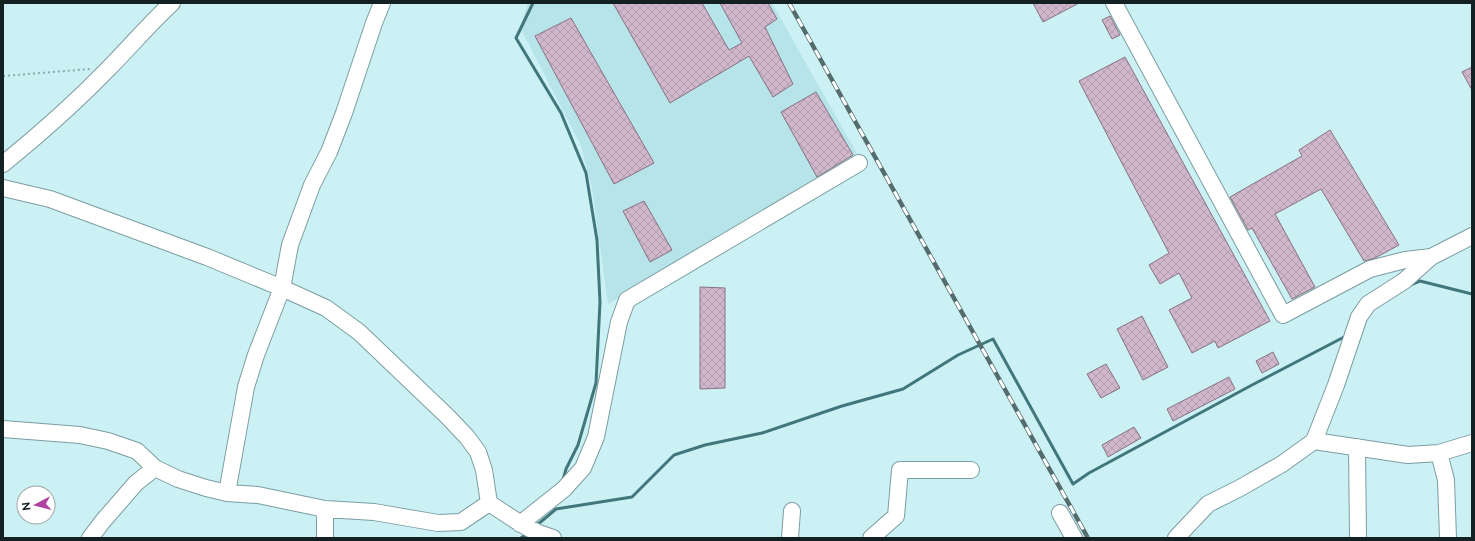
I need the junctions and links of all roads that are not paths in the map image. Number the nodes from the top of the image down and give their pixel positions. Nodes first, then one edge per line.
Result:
1 (172, 3) edge
2 (382, 3) edge
3 (1114, 3) edge
4 (859, 163) dead end
5 (3, 164) edge
6 (3, 188) edge
7 (1472, 236) edge
8 (1431, 257) junction
9 (282, 288) junction
10 (3, 428) edge
11 (1314, 441) junction
12 (1472, 443) edge
13 (1357, 447) junction
14 (1439, 453) junction
15 (155, 468) junction
16 (971, 470) dead end
17 (227, 493) junction
18 (489, 503) junction
19 (325, 509) junction
20 (792, 511) dead end
21 (1060, 513) dead end
22 (520, 524) junction
23 (535, 536) edge
24 (90, 538) edge
25 (325, 538) edge
26 (554, 538) edge
27 (790, 538) edge
28 (871, 538) edge
29 (1074, 538) edge
30 (1176, 538) edge
31 (1358, 538) edge
32 (1448, 538) edge

1 - 5 street
2 - 9 street
3 - 8 street
4 - 22 street
6 - 9 street
7 - 8 street
8 - 11 street
9 - 17 street
9 - 18 street
10 - 15 street
11 - 13 street
11 - 30 street
12 - 14 street
13 - 14 street
13 - 31 street
14 - 32 street
15 - 17 street
15 - 24 street
16 - 28 street
17 - 19 street
18 - 19 street
18 - 22 street
19 - 25 street
20 - 27 street
21 - 29 street
22 - 23 street
23 - 26 street

